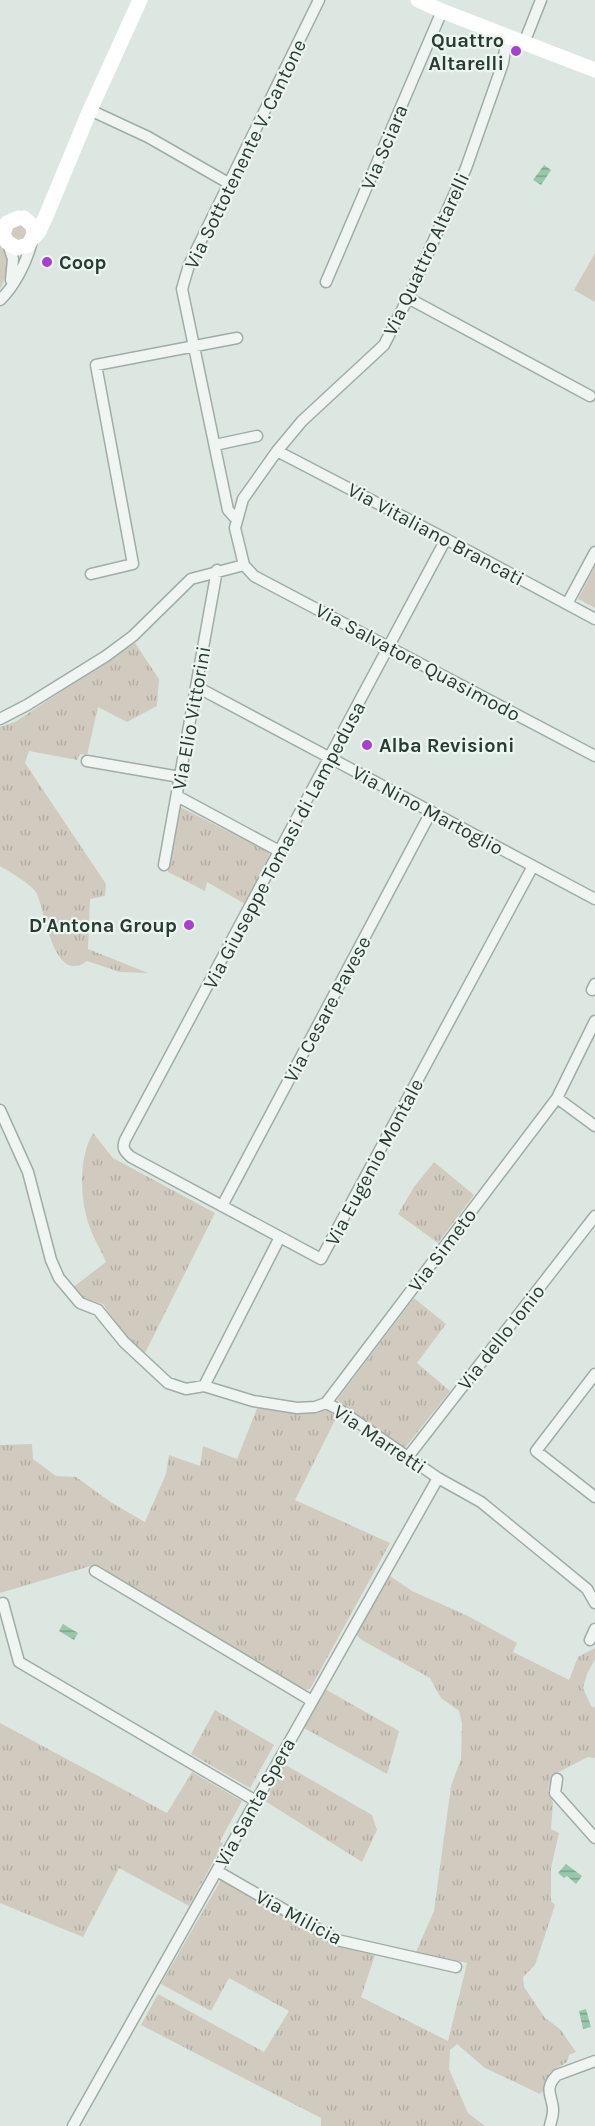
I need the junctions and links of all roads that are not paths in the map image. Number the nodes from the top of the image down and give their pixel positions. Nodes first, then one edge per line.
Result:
1 (140, 0) edge
2 (319, 0) edge
3 (418, 0) edge
4 (542, 0) edge
5 (442, 11) junction
6 (507, 37) junction
7 (524, 43) junction
8 (595, 70) edge
9 (90, 110) junction
10 (230, 184) junction
11 (54, 194) junction
12 (0, 215) edge
13 (21, 218) junction
14 (33, 239) junction
15 (4, 240) edge
16 (326, 282) dead end
17 (9, 289) junction
18 (408, 298) junction
19 (0, 300) edge
20 (237, 338) dead end
21 (194, 347) junction
22 (590, 396) dead end
23 (257, 436) dead end
24 (215, 445) junction
25 (277, 451) junction
26 (236, 519) junction
27 (446, 539) junction
28 (595, 552) edge
29 (244, 565) junction
30 (217, 570) junction
31 (91, 574) dead end
32 (567, 604) junction
33 (595, 619) edge
34 (389, 647) junction
35 (197, 687) junction
36 (0, 719) edge
37 (595, 756) edge
38 (330, 758) junction
39 (87, 761) dead end
40 (180, 777) junction
41 (177, 796) junction
42 (431, 812) junction
43 (280, 852) junction
44 (164, 865) dead end
45 (533, 866) junction
46 (595, 899) edge
47 (595, 1021) edge
48 (557, 1098) junction
49 (0, 1110) edge
50 (595, 1126) edge
51 (124, 1151) joint
52 (222, 1206) junction
53 (595, 1216) edge
54 (280, 1237) junction
55 (595, 1374) edge
56 (204, 1386) junction
57 (326, 1403) junction
58 (407, 1458) junction
59 (438, 1478) junction
60 (595, 1497) edge
61 (95, 1571) dead end
62 (3, 1603) dead end
63 (595, 1603) edge
64 (595, 1629) edge
65 (590, 1641) dead end
66 (312, 1701) junction
67 (556, 1779) dead end
68 (256, 1801) junction
69 (595, 1838) edge
70 (217, 1871) junction
71 (456, 1967) dead end
72 (595, 2061) edge
73 (73, 2126) edge
74 (549, 2126) edge

1 - 9 main road
2 - 10 street, Via Sottotenente V. Cantone
3 - 5 main road
4 - 7 street
5 - 6 main road
5 - 16 street, Via Sciara
6 - 7 main road
6 - 18 street, Via Quattro Altarelli
7 - 8 main road
9 - 10 street
9 - 11 main road
10 - 21 street, Via Sottotenente V. Cantone
11 - 13 main road
11 - 14 main road
12 - 13 main road
13 - 14 main road
13 - 15 main road
14 - 15 main road
14 - 17 street
15 - 17 street
17 - 19 street
18 - 22 street
18 - 25 street, Via Quattro Altarelli
20 - 21 street
21 - 24 street, Via Sottotenente V. Cantone
21 - 31 street
23 - 24 street
24 - 26 street, Via Sottotenente V. Cantone
25 - 26 street, Via Quattro Altarelli
25 - 27 street, Via Vitaliano Brancati
26 - 29 street
27 - 32 street, Via Vitaliano Brancati
27 - 34 street, Via Giuseppe Tomasi di Lampedusa
28 - 32 street
29 - 30 street
29 - 34 street, Via Salvatore Quasimodo
30 - 35 street, Via Elio Vittorini
30 - 36 street
32 - 33 street, Via Vitaliano Brancati
34 - 37 street, Via Salvatore Quasimodo
34 - 38 street, Via Giuseppe Tomasi di Lampedusa
35 - 38 street, Via Nino Martoglio
35 - 40 street, Via Elio Vittorini
38 - 42 street, Via Nino Martoglio
38 - 43 street, Via Giuseppe Tomasi di Lampedusa
39 - 40 street
40 - 41 street, Via Elio Vittorini
41 - 43 street
41 - 44 street, Via Elio Vittorini
42 - 45 street, Via Nino Martoglio
42 - 52 street, Via Cesare Pavese
43 - 51 street, Via Giuseppe Tomasi di Lampedusa
45 - 46 street, Via Nino Martoglio
45 - 54 street, Via Eugenio Montale
47 - 48 street, Via Simeto
48 - 50 street
48 - 57 street, Via Simeto
49 - 56 street, Via Marretti
51 - 52 street, Via Eugenio Montale
52 - 54 street, Via Eugenio Montale
53 - 58 street, Via dello Ionio
54 - 56 street
55 - 60 street
56 - 57 street, Via Marretti
57 - 58 street, Via Marretti
58 - 59 street, Via Marretti
59 - 63 street, Via Marretti
59 - 66 street, Via Santa Spera
61 - 66 street
62 - 68 street
64 - 65 street
66 - 68 street, Via Santa Spera
67 - 69 street
68 - 70 street, Via Santa Spera
70 - 71 street, Via Milicia
70 - 73 street, Via Santa Spera
72 - 74 street

